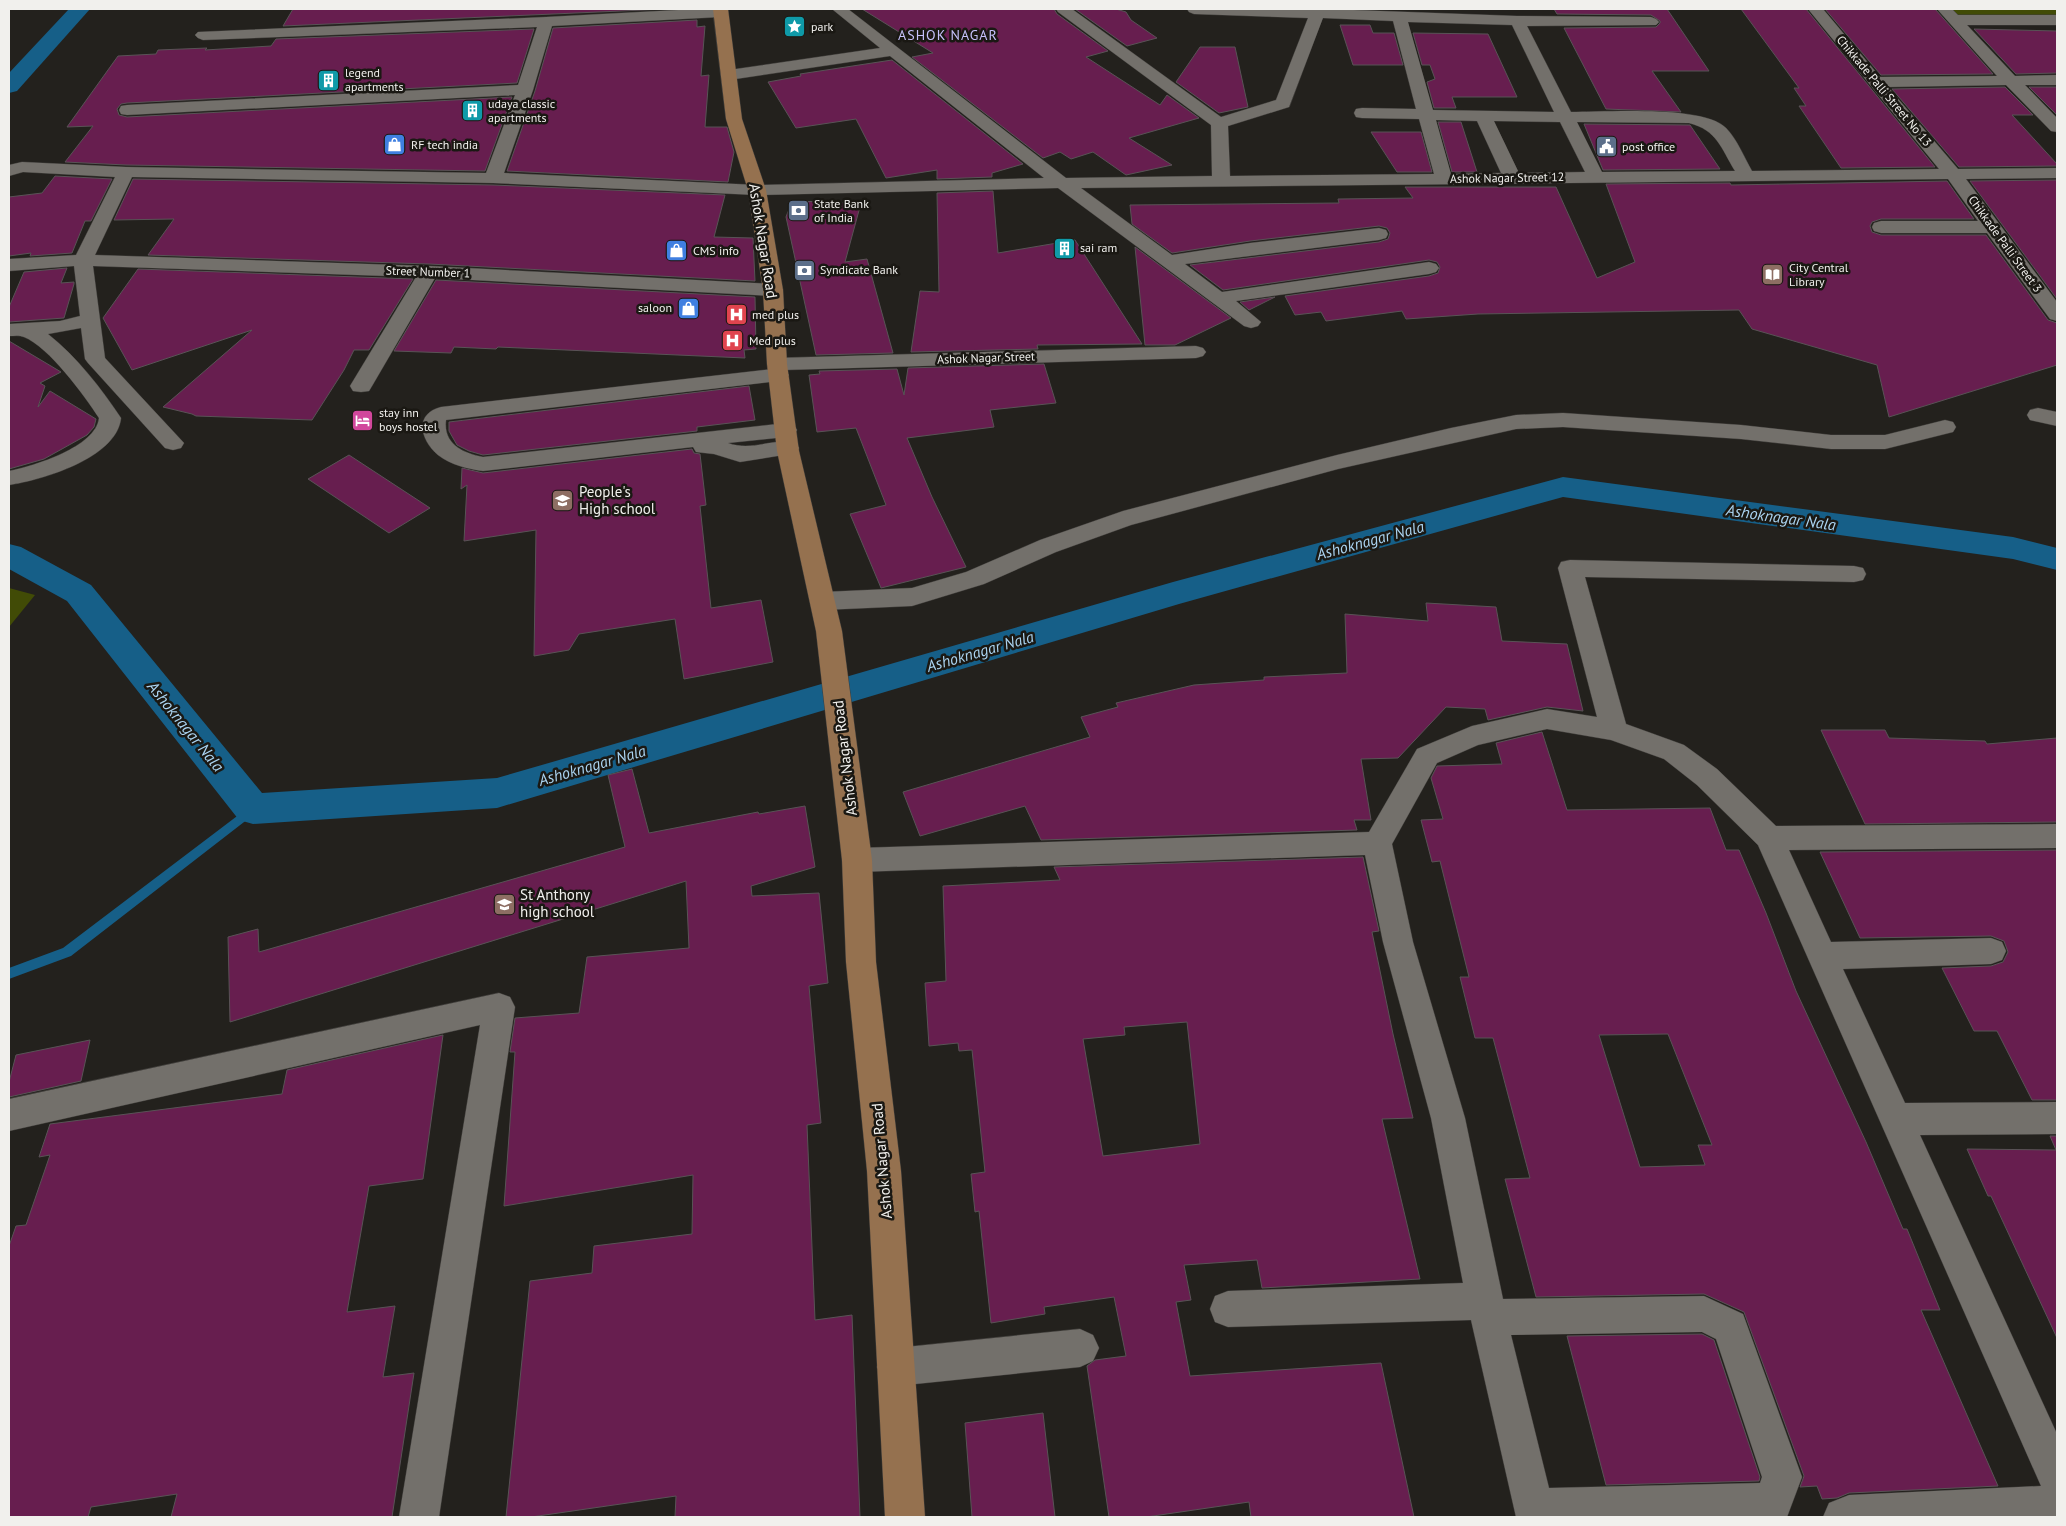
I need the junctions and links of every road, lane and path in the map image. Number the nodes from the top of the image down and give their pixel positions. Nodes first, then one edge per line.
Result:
1 (839, 9) edge
2 (1063, 9) edge
3 (1194, 9) edge
4 (1815, 9) edge
5 (1944, 9) edge
6 (720, 10) edge
7 (1319, 10) edge
8 (1399, 16) junction
9 (1957, 20) junction
10 (2057, 20) edge
11 (1517, 21) junction
12 (546, 22) junction
13 (1651, 22) dead end
14 (203, 35) dead end
15 (894, 51) junction
16 (729, 75) junction
17 (2057, 80) edge
18 (2011, 81) junction
19 (1875, 82) junction
20 (525, 90) junction
21 (128, 110) dead end
22 (1362, 113) dead end
23 (1427, 115) junction
24 (1483, 116) junction
25 (1566, 118) junction
26 (1219, 122) junction
27 (2057, 127) edge
28 (13, 171) edge
29 (126, 172) junction
30 (1952, 173) junction
31 (2057, 173) edge
32 (1746, 175) junction
33 (1596, 177) junction
34 (493, 178) junction
35 (1512, 178) junction
36 (1444, 179) junction
37 (1221, 182) junction
38 (1062, 183) junction
39 (757, 190) junction
40 (1881, 227) dead end
41 (1992, 227) junction
42 (1380, 234) dead end
43 (83, 260) junction
44 (1170, 261) junction
45 (9, 265) edge
46 (1429, 268) dead end
47 (429, 272) junction
48 (773, 290) junction
49 (1220, 298) junction
50 (2057, 315) edge
51 (91, 320) junction
52 (1251, 322) dead end
53 (18, 330) edge
54 (1196, 352) dead end
55 (95, 359) junction
56 (72, 369) junction
57 (777, 369) junction
58 (361, 386) dead end
59 (1946, 426) dead end
60 (787, 439) junction
61 (173, 443) dead end
62 (483, 475) dead end
63 (9, 478) edge
64 (1854, 574) dead end
65 (823, 601) junction
66 (1614, 730) junction
67 (2057, 836) edge
68 (1769, 838) junction
69 (1377, 843) junction
70 (857, 860) junction
71 (1991, 950) dead end
72 (1822, 956) junction
73 (9, 1115) edge
74 (1894, 1118) junction
75 (2057, 1118) edge
76 (1228, 1309) dead end
77 (1487, 1309) junction
78 (1080, 1348) dead end
79 (896, 1367) junction
80 (2057, 1478) edge
81 (2057, 1505) edge
82 (1534, 1513) edge
83 (419, 1517) edge
84 (906, 1517) edge
85 (1843, 1517) edge

1 - 15 street
2 - 26 street
3 - 7 street
4 - 19 street, Chikkade Palli Street No 13
5 - 9 street
6 - 12 street
6 - 16 main road, Ashok Nagar Road
7 - 8 street
7 - 26 street
8 - 11 street
8 - 23 street
9 - 10 street
9 - 18 street
11 - 13 street
11 - 25 street
12 - 14 street
12 - 20 street
15 - 16 street
15 - 38 street
16 - 39 main road, Ashok Nagar Road
17 - 18 street
18 - 19 street
18 - 27 street
19 - 30 street, Chikkade Palli Street No 13
20 - 21 street
20 - 34 street
22 - 23 street
23 - 24 street
23 - 36 street
24 - 25 street
24 - 35 street
25 - 32 street
25 - 33 street
26 - 37 street
28 - 29 street, Ashok Nagar Street 12
29 - 34 street, Ashok Nagar Street 12
29 - 43 street
30 - 31 street, Ashok Nagar Street 12
30 - 32 street, Ashok Nagar Street 12
30 - 41 street, Chikkade Palli Street 3
32 - 33 street, Ashok Nagar Street 12
33 - 35 street, Ashok Nagar Street 12
34 - 39 street, Ashok Nagar Street 12
35 - 36 street, Ashok Nagar Street 12
36 - 37 street, Ashok Nagar Street 12
37 - 38 street, Ashok Nagar Street 12
38 - 39 street, Ashok Nagar Street 12
38 - 44 street
39 - 48 main road, Ashok Nagar Road
40 - 41 street
41 - 50 street, Chikkade Palli Street 3
42 - 44 street
43 - 45 street, Street Number 1
43 - 47 street, Street Number 1
43 - 51 street
44 - 49 street
46 - 49 street
47 - 48 street, Street Number 1
47 - 58 street
48 - 57 main road, Ashok Nagar Road
49 - 52 street
51 - 53 street
51 - 55 street
53 - 56 street
54 - 57 street, Ashok Nagar Street
55 - 56 street
55 - 61 street
56 - 63 street
57 - 60 main road, Ashok Nagar Road
57 - 60 street, Ashok Nagar Street
59 - 65 street
60 - 62 street
60 - 65 main road, Ashok Nagar Road
64 - 66 street
65 - 70 main road, Ashok Nagar Road
66 - 68 street
66 - 69 street
67 - 68 street
68 - 72 street
69 - 70 street
69 - 77 street
70 - 79 main road, Ashok Nagar Road
71 - 72 street
72 - 74 street
73 - 83 street
74 - 75 street
74 - 80 street
76 - 77 street
77 - 82 street
77 - 82 street
78 - 79 street
79 - 84 main road, Ashok Nagar Road
81 - 85 street

